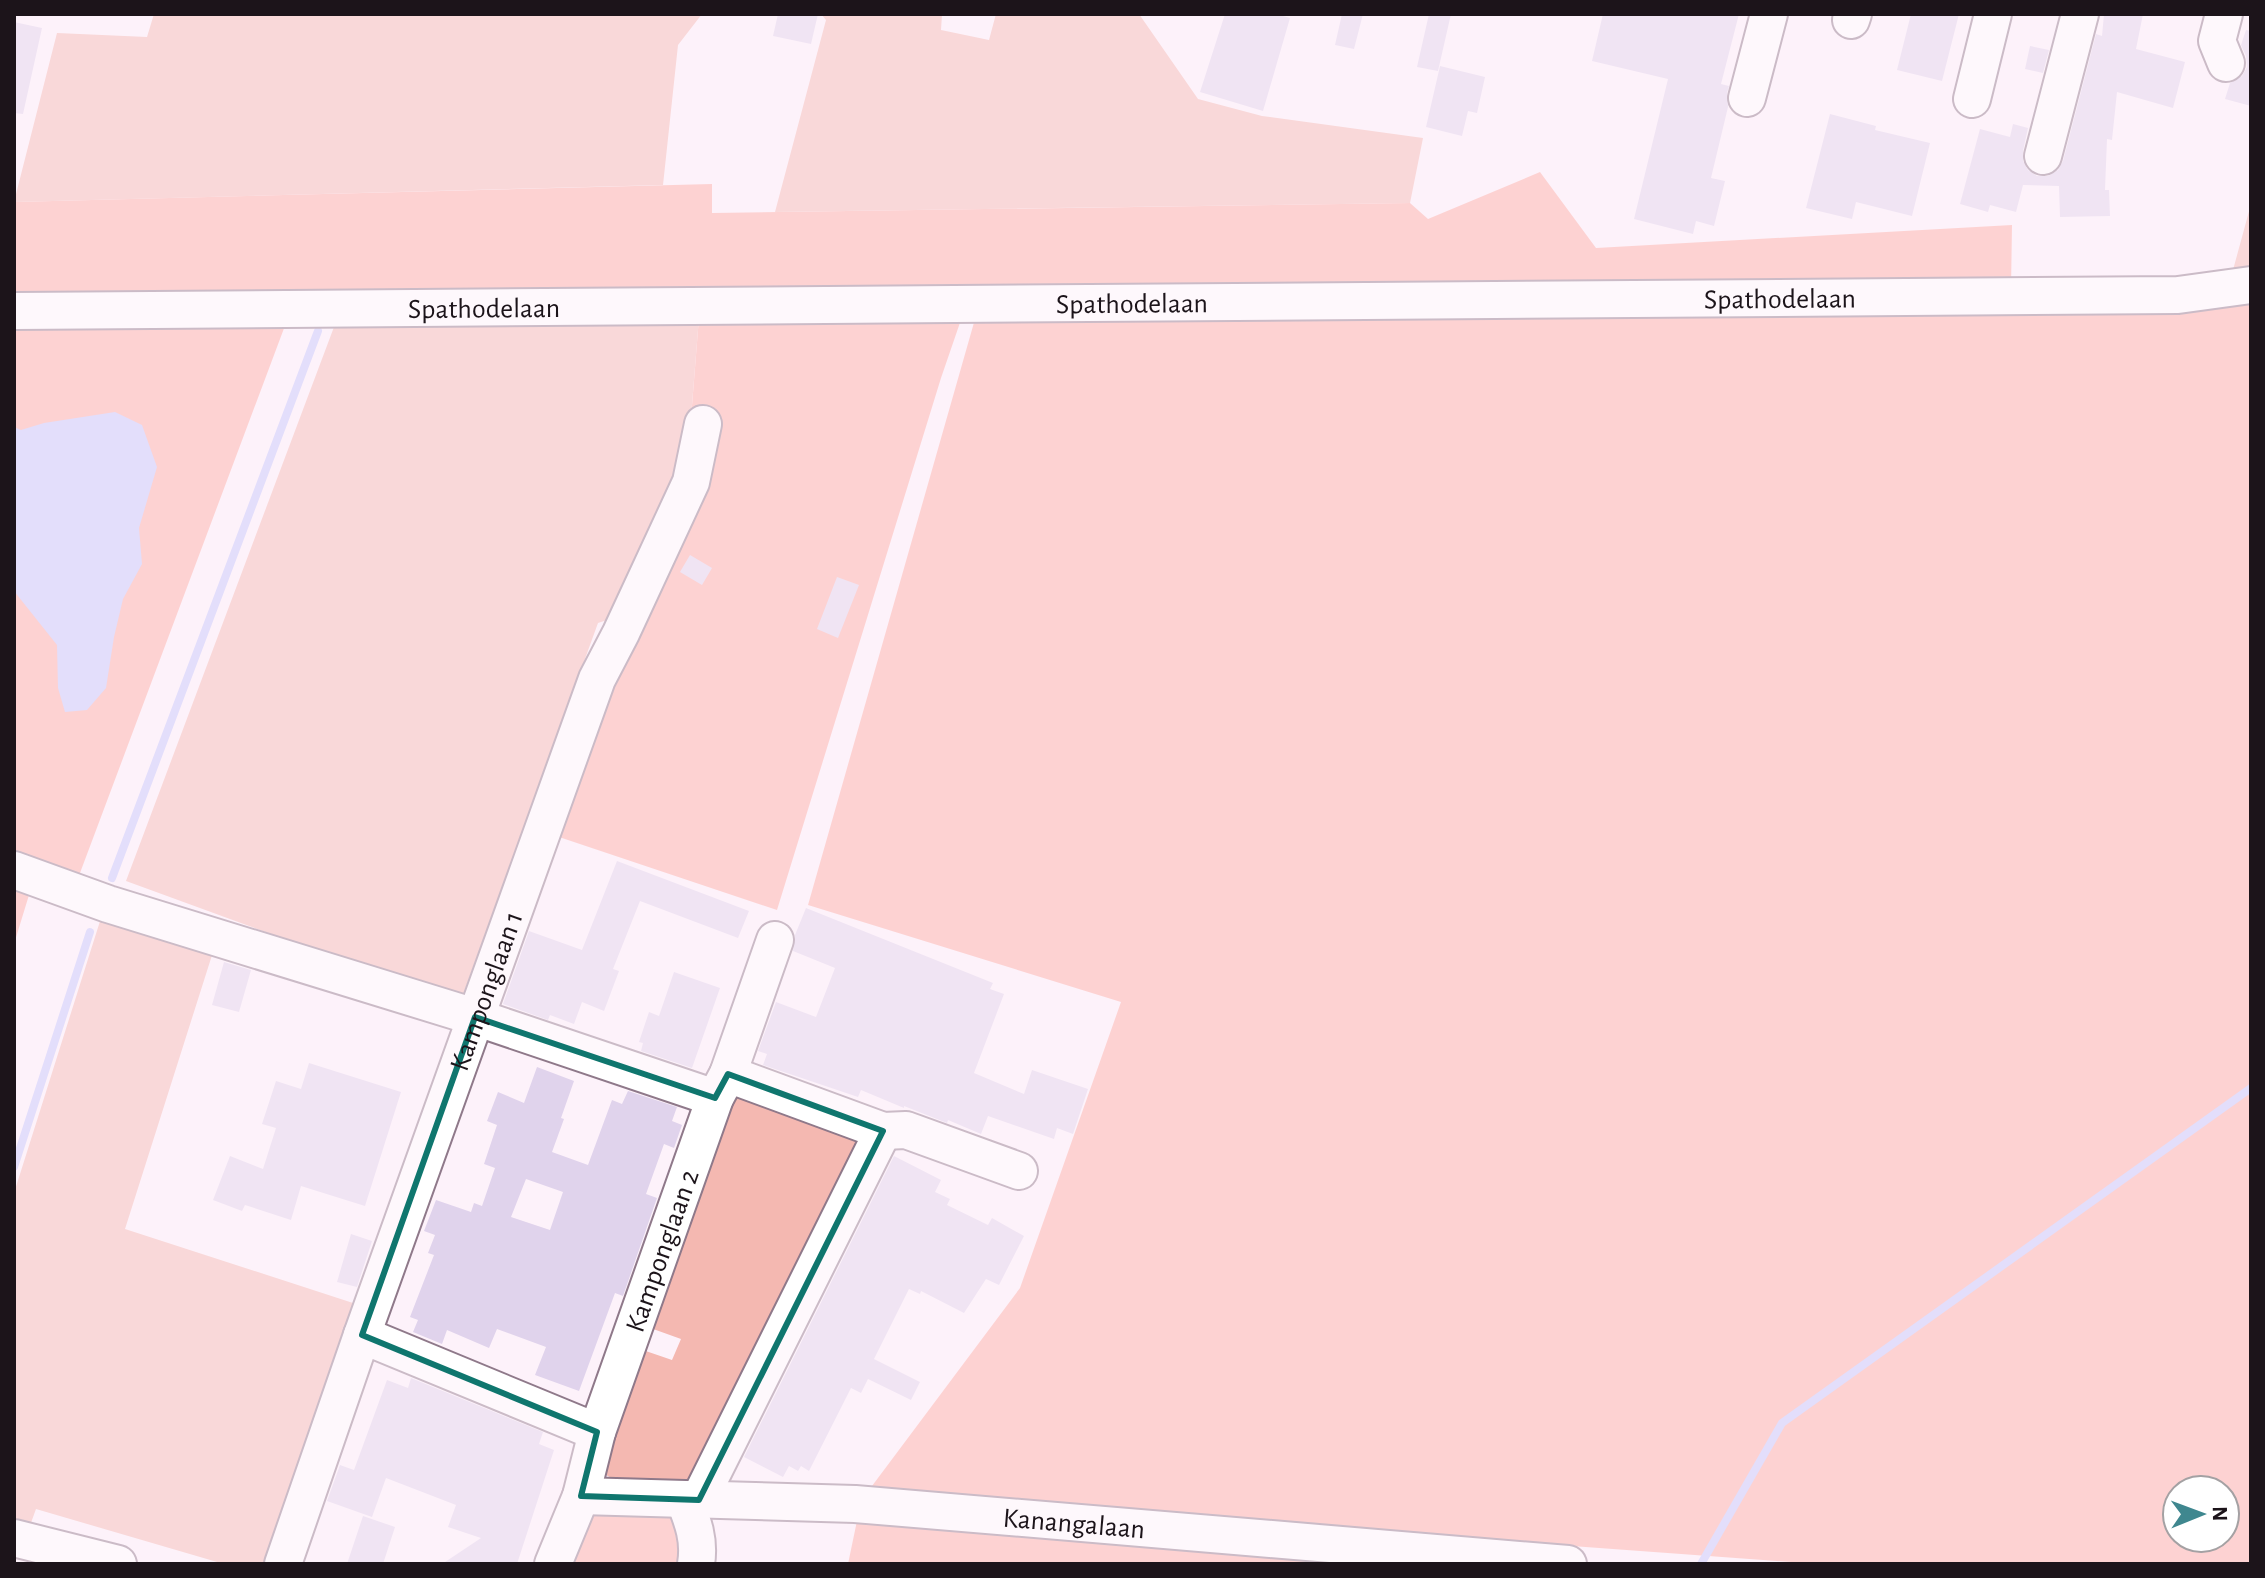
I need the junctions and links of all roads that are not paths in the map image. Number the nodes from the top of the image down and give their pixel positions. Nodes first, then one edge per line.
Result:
1 (1769, 14) edge
2 (1993, 14) edge
3 (2080, 14) edge
4 (2224, 14) edge
5 (2226, 63) dead end
6 (1747, 98) dead end
7 (1972, 99) dead end
8 (2043, 156) dead end
9 (2251, 285) edge
10 (14, 311) edge
11 (703, 424) dead end
12 (14, 870) edge
13 (775, 940) dead end
14 (475, 1017) junction
15 (722, 1086) junction
16 (883, 1131) junction
17 (1019, 1171) dead end
18 (362, 1335) junction
19 (597, 1432) junction
20 (581, 1496) junction
21 (692, 1500) junction
22 (14, 1538) edge
23 (57, 1557) edge
24 (118, 1564) edge
25 (283, 1564) edge
26 (553, 1564) edge
27 (696, 1564) edge
28 (1568, 1564) edge

1 - 6 street
2 - 7 street
3 - 8 street
4 - 5 street
9 - 10 street, Spathodelaan
11 - 14 street, Kamponglaan 1
12 - 14 street
13 - 15 street, Kamponglaan 2
14 - 15 street
14 - 18 street, Kamponglaan 1
15 - 16 street
15 - 19 street, Kamponglaan 2
16 - 17 street
16 - 21 street
18 - 19 street
18 - 25 street, Kamponglaan 1
19 - 20 street, Kamponglaan 2
20 - 21 street, Kanangalaan
20 - 26 street, Kamponglaan 2
21 - 27 street
21 - 28 street, Kanangalaan
22 - 23 street
23 - 24 street

